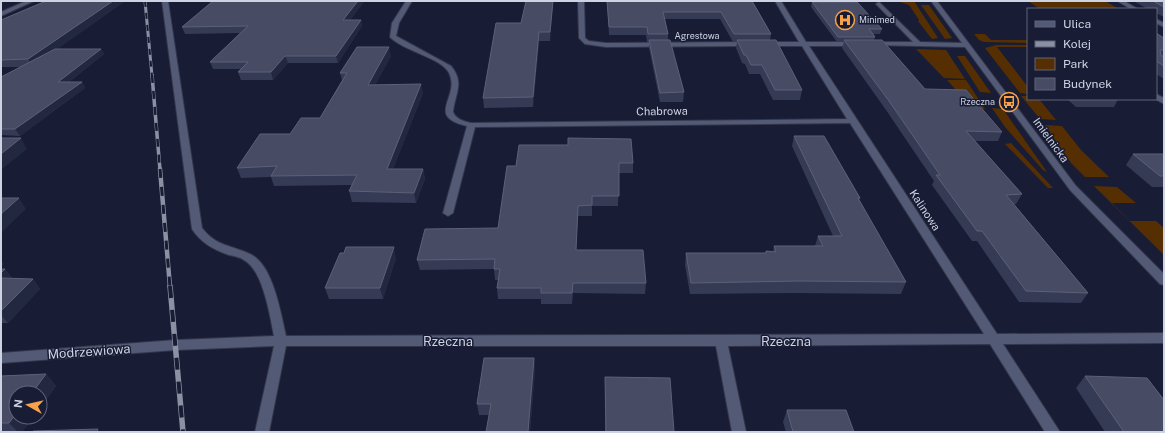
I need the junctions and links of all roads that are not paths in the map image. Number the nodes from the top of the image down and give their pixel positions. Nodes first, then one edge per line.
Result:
1 (31, 1) edge
2 (164, 1) edge
3 (409, 1) edge
4 (582, 1) edge
5 (778, 1) edge
6 (934, 1) edge
7 (1120, 1) edge
8 (879, 4) dead end
9 (1133, 8) edge
10 (1, 14) edge
11 (804, 44) junction
12 (919, 44) junction
13 (968, 45) junction
14 (853, 121) junction
15 (471, 124) junction
16 (448, 213) dead end
17 (1164, 280) edge
18 (1164, 338) edge
19 (994, 340) junction
20 (281, 341) junction
21 (721, 341) junction
22 (176, 345) joint
23 (1, 358) edge
24 (262, 432) edge
25 (738, 432) edge
26 (1053, 432) edge

1 - 10 street
2 - 20 street
3 - 15 street, Chabrowa
4 - 11 street, Agrestowa
5 - 11 street, Kalinowa
6 - 13 street, Imielnicka
7 - 9 street
8 - 12 street
11 - 12 street
11 - 14 street, Kalinowa
12 - 13 street
13 - 17 street, Imielnicka
14 - 15 street, Chabrowa
14 - 19 street, Kalinowa
15 - 16 street
18 - 19 street, Rzeczna
19 - 21 street, Rzeczna
19 - 26 street, Kalinowa
20 - 21 street, Rzeczna
20 - 22 street, Rzeczna
20 - 24 street
21 - 25 street
22 - 23 street, Modrzewiowa

